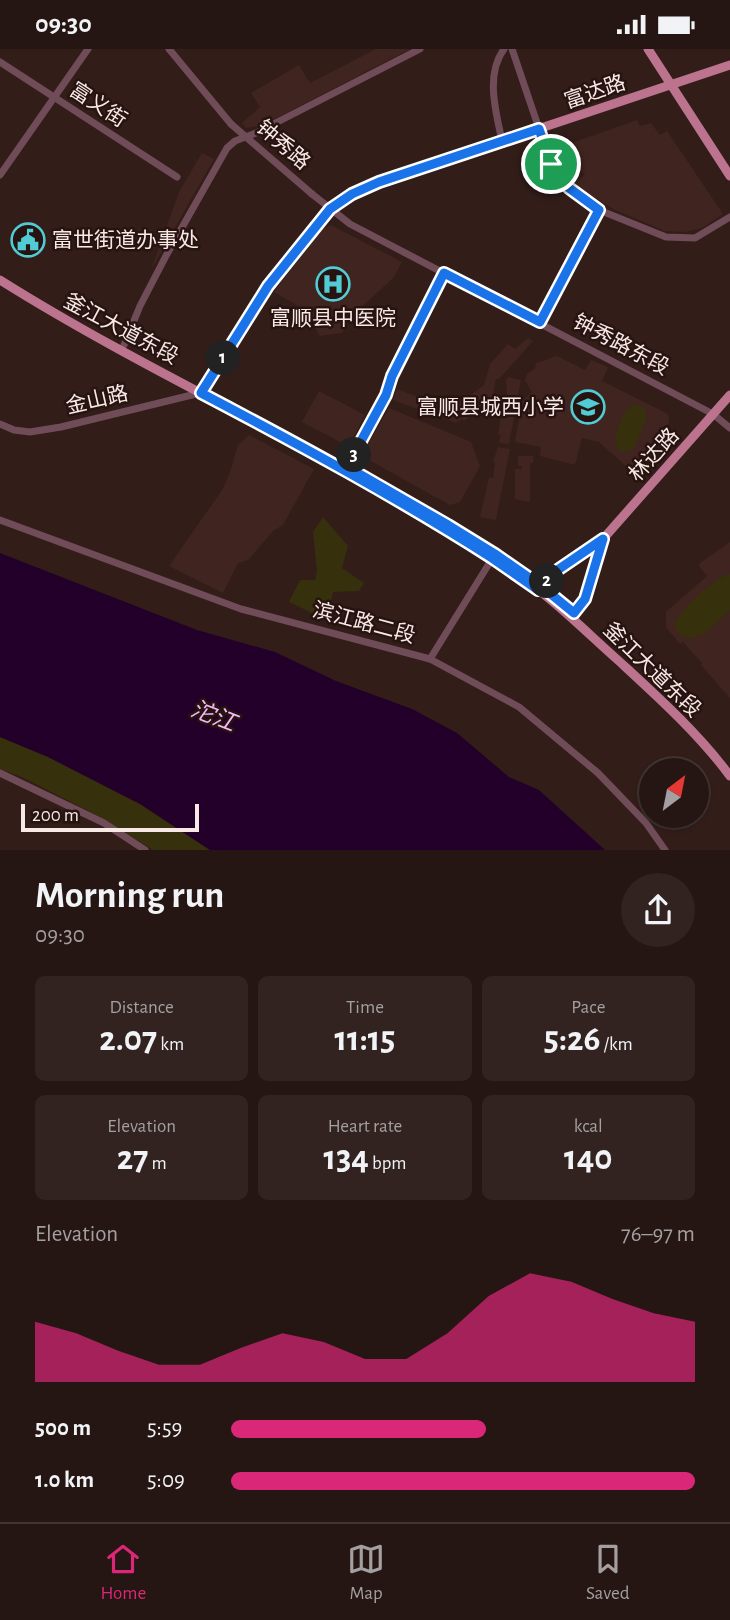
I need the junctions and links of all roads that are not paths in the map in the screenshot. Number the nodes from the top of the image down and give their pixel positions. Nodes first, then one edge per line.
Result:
1 (88, 49) edge
2 (169, 49) edge
3 (420, 49) edge
4 (504, 49) edge
5 (512, 49) edge
6 (649, 49) edge
7 (0, 62) edge
8 (730, 65) edge
9 (670, 85) junction
10 (55, 98) junction
11 (539, 129) junction
12 (502, 141) junction
13 (0, 176) edge
14 (730, 176) edge
15 (177, 177) dead end
16 (312, 194) joint
17 (330, 209) junction
18 (599, 210) junction
19 (730, 217) edge
20 (0, 273) edge
21 (444, 273) junction
22 (0, 280) edge
23 (540, 322) junction
24 (124, 345) junction
25 (203, 390) junction
26 (730, 395) edge
27 (713, 414) junction
28 (0, 424) edge
29 (730, 428) edge
30 (347, 467) junction
31 (0, 520) edge
32 (603, 539) junction
33 (494, 556) junction
34 (539, 588) junction
35 (574, 613) junction
36 (430, 659) junction
37 (730, 768) edge
38 (0, 773) edge
39 (730, 776) edge
40 (145, 850) edge
41 (665, 850) edge

1 - 10 street
2 - 16 street, 钟秀路, bridge
3 - 24 street
4 - 12 street
5 - 11 street
6 - 9 main road
7 - 10 street, 富义街
8 - 9 main road, 富达路
9 - 11 main road, 富达路
9 - 14 main road
10 - 13 street
10 - 15 street, 富义街
11 - 12 main road, 富达路
11 - 18 street
12 - 17 main road, 富达路
16 - 17 street, 钟秀路东段
17 - 21 street, 钟秀路东段
17 - 25 main road, 富达路
18 - 19 street
18 - 23 street
20 - 24 main road, 釜江大道东段
21 - 23 street, 钟秀路东段
21 - 30 street
22 - 25 main road, 釜江大道东段
23 - 27 street, 钟秀路东段
24 - 25 main road, 釜江大道东段
25 - 28 street, 金山路
25 - 30 main road, 釜江大道东段
25 - 33 main road, 釜江大道东段
26 - 27 main road, 林达路
27 - 29 street, 钟秀路东段
27 - 32 main road, 林达路
30 - 33 main road, 釜江大道东段
31 - 36 street, 滨江路二段
32 - 34 main road
32 - 35 main road
33 - 34 main road, 釜江大道东段
33 - 36 street
34 - 35 main road, 釜江大道东段
34 - 39 main road, 釜江大道东段
35 - 37 main road, 釜江大道东段
36 - 41 street, 滨江路二段
38 - 40 street

